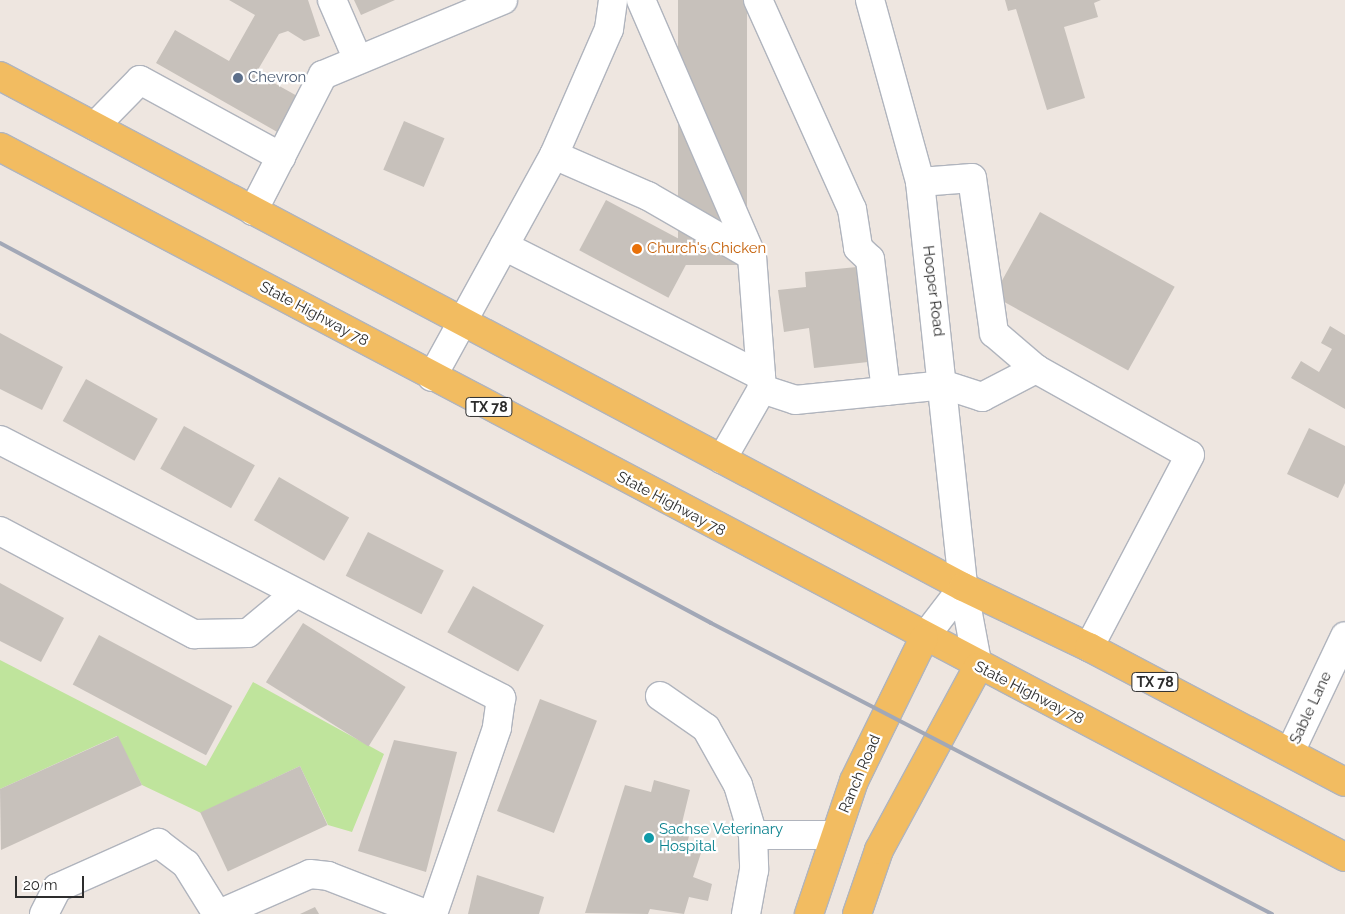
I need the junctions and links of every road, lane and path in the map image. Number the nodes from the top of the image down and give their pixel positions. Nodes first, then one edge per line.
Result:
1 (332, 0) edge
2 (503, 0) edge
3 (613, 0) edge
4 (641, 0) edge
5 (758, 0) edge
6 (870, 0) edge
7 (358, 60) junction
8 (0, 76) edge
9 (95, 126) junction
10 (0, 146) edge
11 (554, 155) junction
12 (281, 157) junction
13 (920, 182) junction
14 (253, 210) junction
15 (504, 246) junction
16 (752, 256) junction
17 (460, 320) junction
18 (1036, 369) junction
19 (432, 377) junction
20 (761, 382) junction
21 (945, 385) junction
22 (886, 391) junction
23 (0, 440) edge
24 (722, 460) junction
25 (0, 531) edge
26 (963, 587) junction
27 (295, 594) junction
28 (1345, 636) edge
29 (924, 638) junction
30 (1089, 647) junction
31 (978, 667) junction
32 (660, 696) dead end
33 (1290, 752) junction
34 (1345, 782) edge
35 (753, 835) junction
36 (834, 836) junction
37 (1345, 857) edge
38 (44, 914) edge
39 (218, 914) edge
40 (426, 914) edge
41 (433, 914) edge
42 (746, 914) edge
43 (809, 914) edge
44 (857, 914) edge

1 - 7 street
2 - 7 street
3 - 11 street
4 - 16 street
5 - 22 street
6 - 13 street, Hooper Road
7 - 12 street
8 - 9 main road, TX 78
9 - 12 street
9 - 14 main road, TX 78
10 - 19 main road, State Highway 78 / TX 78
11 - 15 street
11 - 16 street
12 - 14 street
13 - 18 street
13 - 21 street, Hooper Road
14 - 17 main road, TX 78
15 - 17 street
15 - 20 street
16 - 20 street
17 - 19 street
17 - 24 main road, TX 78
18 - 21 street
18 - 30 street
19 - 29 main road, State Highway 78 / TX 78
20 - 22 street
20 - 24 street
21 - 22 street
21 - 26 street, Hooper Road
23 - 27 street
24 - 26 main road, TX 78
25 - 27 street
26 - 29 street
26 - 30 main road, TX 78
26 - 31 street, Hooper Road
27 - 41 street
28 - 33 street, Sable Lane
29 - 31 main road, State Highway 78 / TX 78
29 - 36 main road, Ranch Road
30 - 33 main road, TX 78
31 - 37 main road, State Highway 78 / TX 78
31 - 44 main road
32 - 35 street
33 - 34 main road, TX 78
35 - 36 street
35 - 42 street
36 - 43 main road, Ranch Road
38 - 39 street
39 - 40 street

